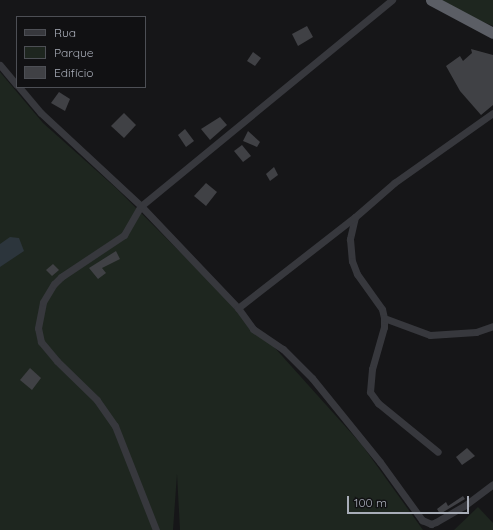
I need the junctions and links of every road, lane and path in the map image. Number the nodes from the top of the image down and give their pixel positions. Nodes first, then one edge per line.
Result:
1 (392, 0) edge
2 (431, 0) edge
3 (493, 33) edge
4 (0, 65) edge
5 (16, 84) edge
6 (20, 88) edge
7 (493, 113) edge
8 (140, 206) junction
9 (355, 217) junction
10 (238, 308) junction
11 (384, 318) junction
12 (493, 326) edge
13 (438, 452) dead end
14 (493, 484) edge
15 (156, 530) edge

1 - 8 street
2 - 3 highway
4 - 5 street
6 - 8 street
7 - 9 street
8 - 10 street
8 - 15 street
9 - 10 street
9 - 11 street
10 - 14 street
11 - 12 street
11 - 13 street

